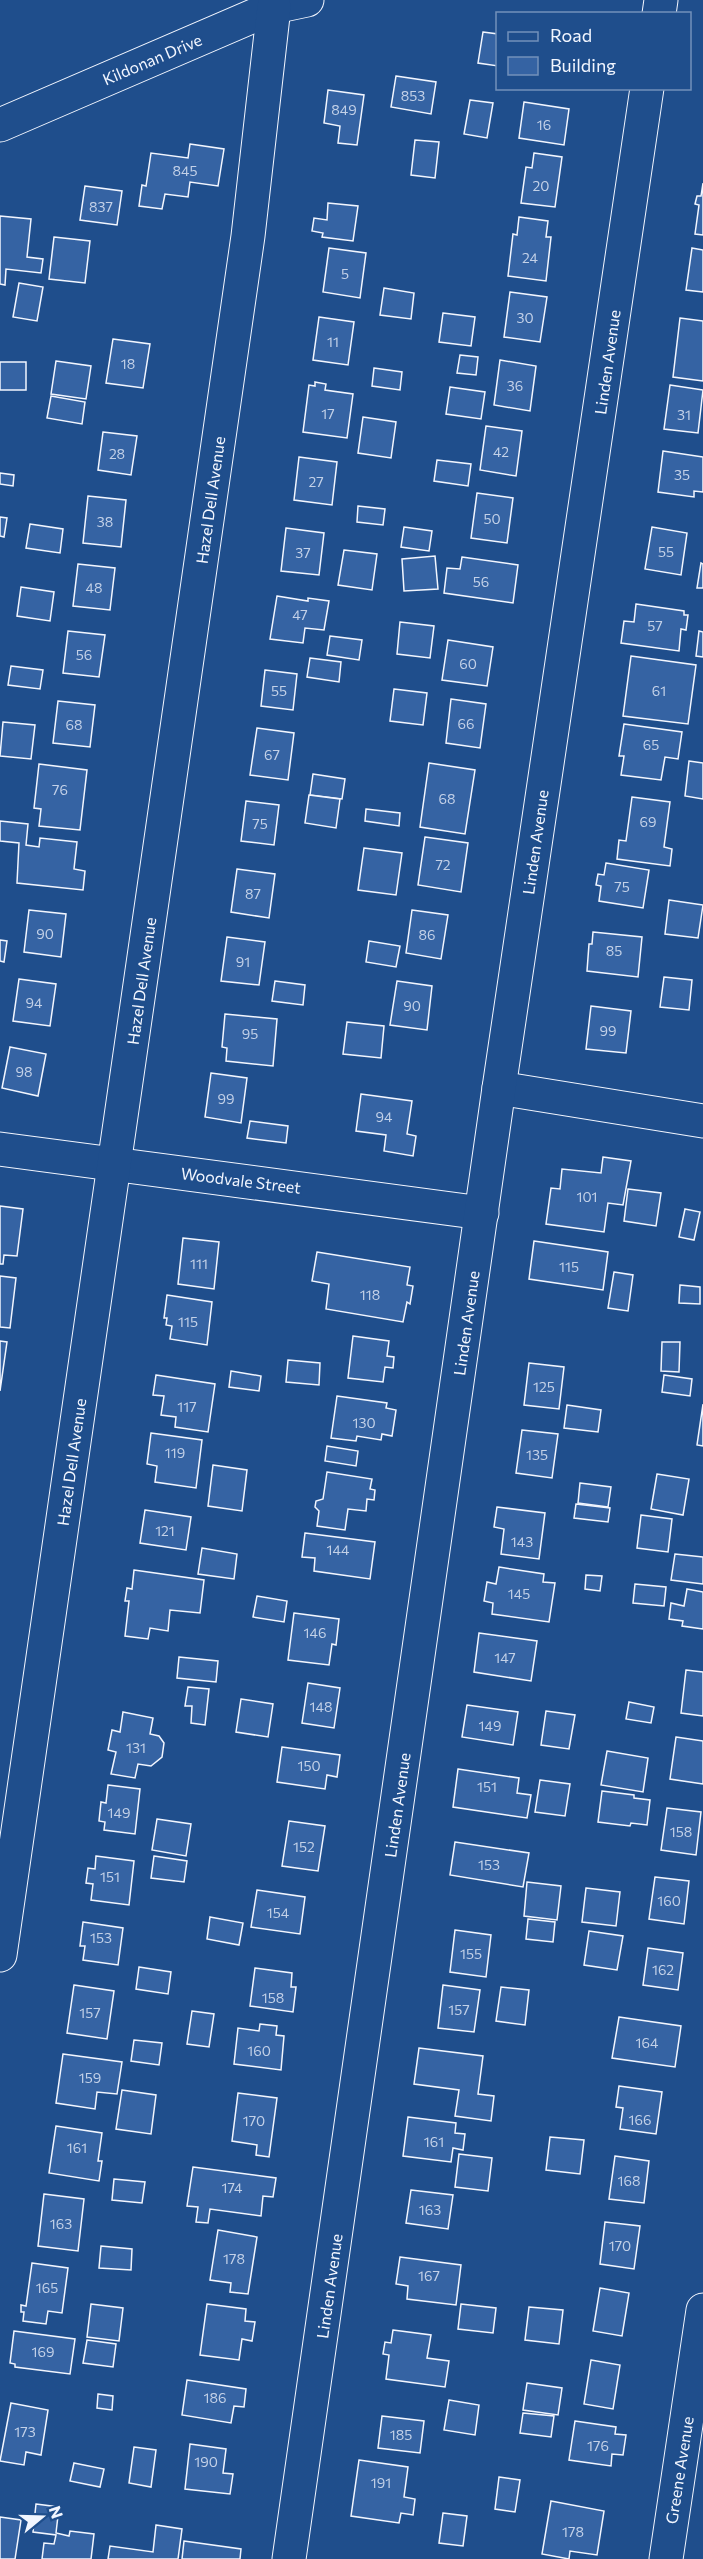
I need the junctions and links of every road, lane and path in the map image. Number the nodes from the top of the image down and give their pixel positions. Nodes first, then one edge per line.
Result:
1 (307, 0) edge
2 (274, 7) junction
3 (647, 90) edge
4 (0, 125) edge
5 (499, 1088) junction
6 (703, 1121) edge
7 (0, 1149) edge
8 (114, 1164) junction
9 (482, 1213) junction
10 (0, 1955) edge
11 (703, 2310) edge
12 (289, 2559) edge
13 (666, 2559) edge

1 - 2 street, Kildonan Drive
2 - 4 street, Kildonan Drive
2 - 8 street, Hazel Dell Avenue
3 - 5 street, Linden Avenue
5 - 6 street
5 - 9 street, Linden Avenue
7 - 8 street, Woodvale Street
8 - 9 street, Woodvale Street
8 - 10 street, Hazel Dell Avenue
9 - 12 street, Linden Avenue
11 - 13 street, Greene Avenue

